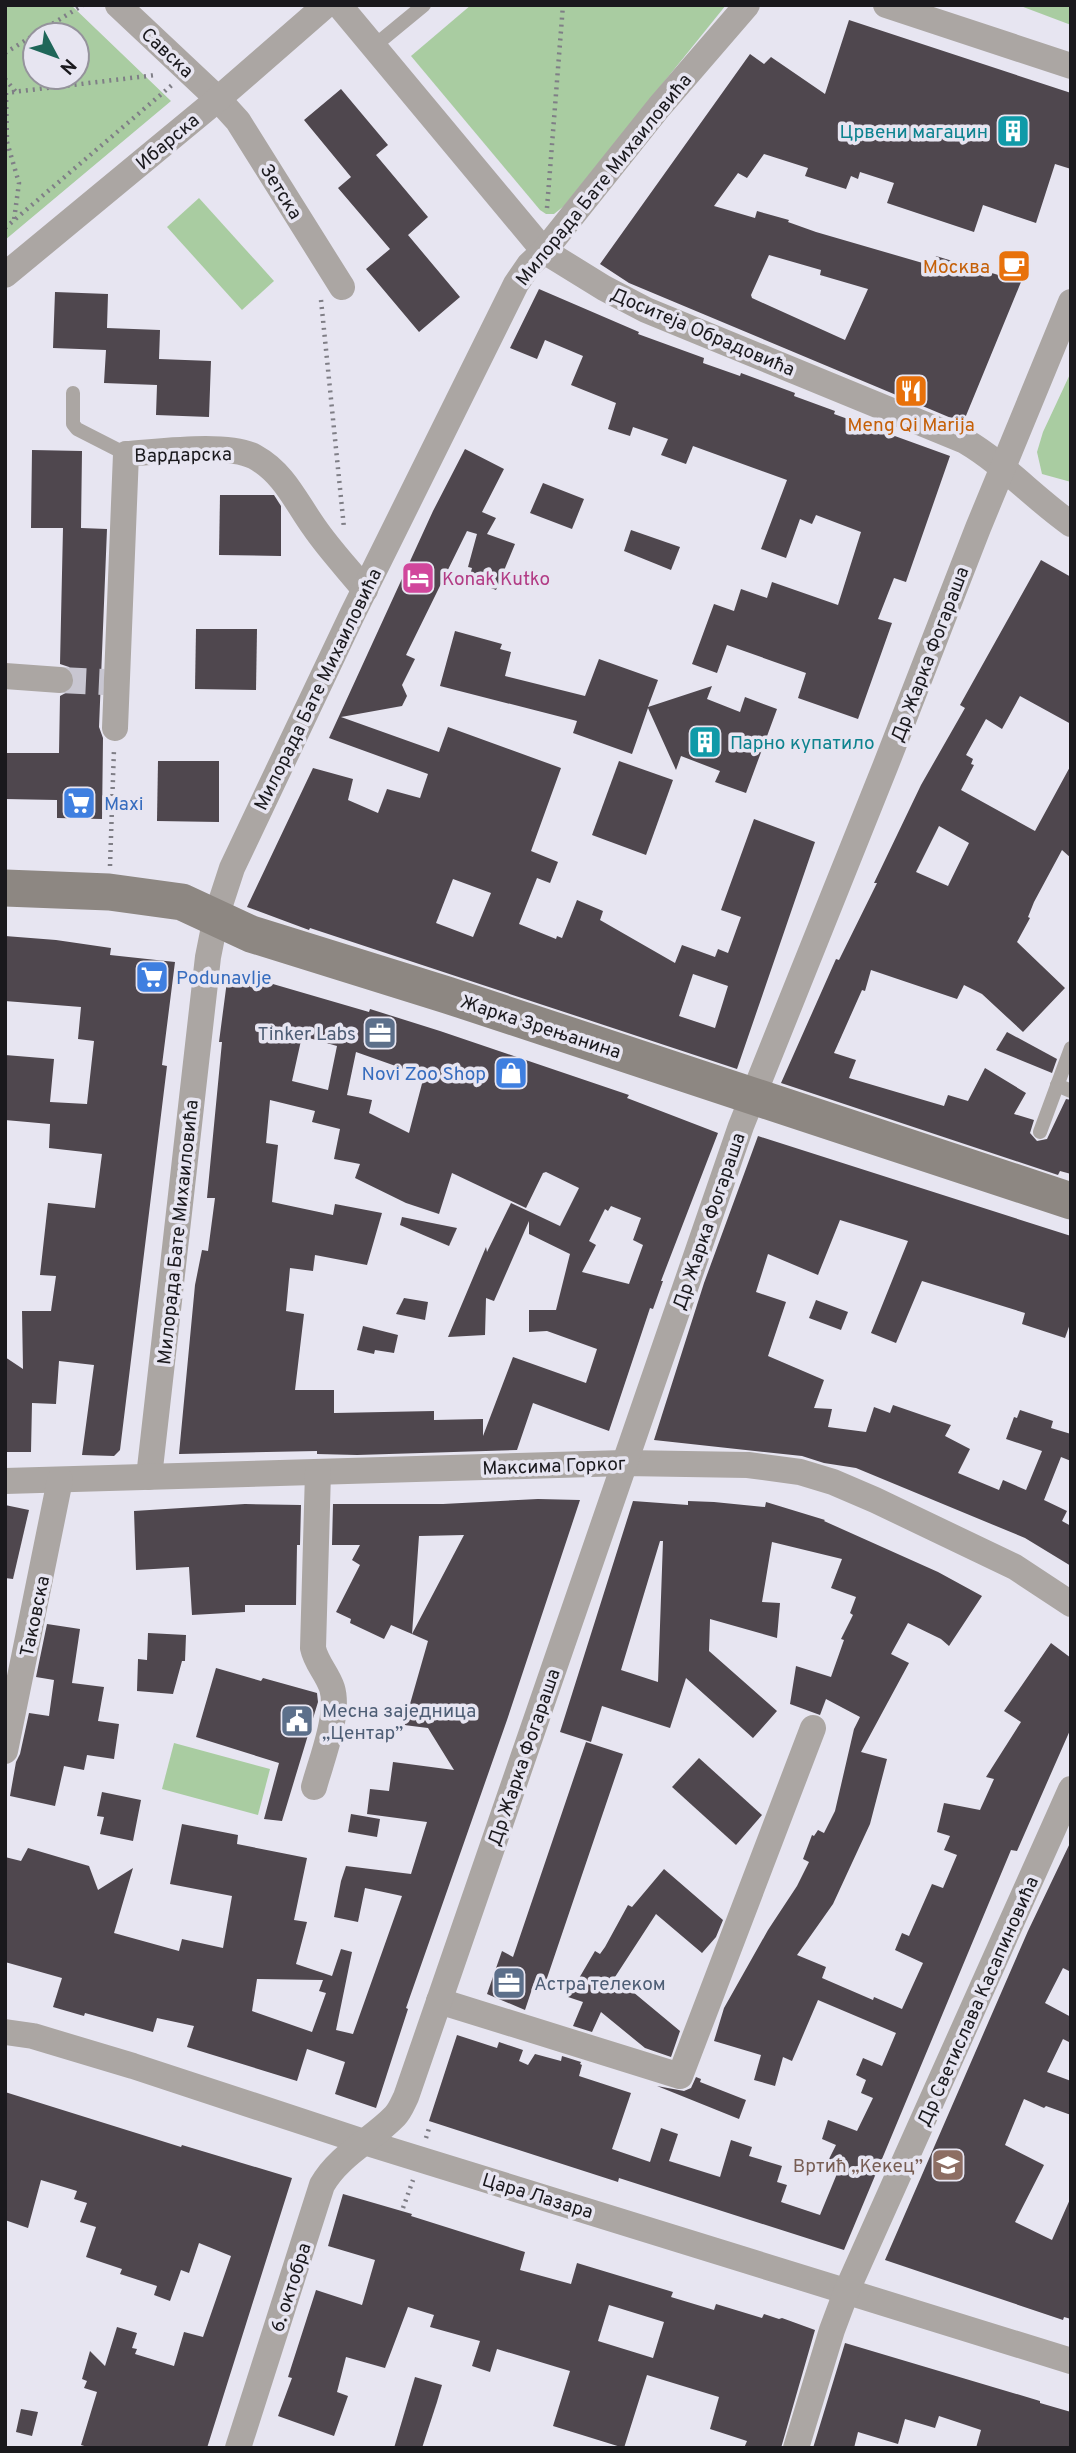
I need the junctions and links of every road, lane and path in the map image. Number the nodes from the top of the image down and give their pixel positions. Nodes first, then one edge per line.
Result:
1 (83, 5) edge
2 (118, 5) edge
3 (326, 5) edge
4 (339, 5) edge
5 (424, 5) edge
6 (563, 5) edge
7 (747, 5) edge
8 (886, 5) edge
9 (373, 47) junction
10 (5, 53) edge
11 (1071, 66) edge
12 (189, 71) junction
13 (5, 79) edge
14 (6, 93) edge
15 (17, 93) junction
16 (218, 99) junction
17 (540, 202) dead end
18 (557, 212) junction
19 (14, 220) junction
20 (5, 228) edge
21 (544, 251) junction
22 (5, 275) edge
23 (331, 293) joint
24 (1071, 302) edge
25 (72, 393) dead end
26 (126, 454) junction
27 (1003, 467) junction
28 (1071, 524) edge
29 (357, 580) junction
30 (5, 676) edge
31 (60, 680) tunnel mouth
32 (115, 728) joint
33 (119, 870) dead end
34 (5, 888) edge
35 (215, 917) junction
36 (1071, 1048) edge
37 (1056, 1085) junction
38 (1071, 1091) edge
39 (752, 1096) junction
40 (1040, 1132) dead end
41 (1071, 1202) edge
42 (624, 1463) junction
43 (318, 1472) junction
44 (149, 1477) junction
45 (60, 1480) junction
46 (5, 1481) edge
47 (1071, 1604) edge
48 (813, 1728) dead end
49 (5, 1751) edge
50 (314, 1787) dead end
51 (1071, 1789) edge
52 (439, 2001) junction
53 (5, 2032) edge
54 (365, 2142) junction
55 (847, 2290) junction
56 (1071, 2361) edge
57 (239, 2448) edge
58 (796, 2448) edge

1 - 10 path
2 - 12 street, Савска
3 - 16 street, Ибарска
4 - 9 street, Доситеја Обрадовића
5 - 9 lane
6 - 18 path
7 - 18 street, Милорада Бате Михаиловића
8 - 11 street
9 - 21 street, Доситеја Обрадовића
12 - 15 path
12 - 16 street, Савска
12 - 19 path
13 - 15 path
14 - 15 path
14 - 19 path
16 - 22 street, Ибарска
16 - 23 street, Зетска
17 - 18 path
18 - 21 street, Милорада Бате Михаиловића
18 - 21 path
19 - 20 path
21 - 27 street, Доситеја Обрадовића
21 - 29 street, Милорада Бате Михаиловића
23 - 29 path
24 - 27 street, Др Жарка Фогараша
25 - 26 lane
26 - 29 street, Вардарска
26 - 32 street, Вардарска
27 - 28 street, Доситеја Обрадовића
27 - 39 street, Др Жарка Фогараша
29 - 35 street, Милорада Бате Михаиловића
30 - 31 street
32 - 33 path
34 - 35 street, Жарка Зрењанина
35 - 39 street, Жарка Зрењанина
35 - 44 street, Милорада Бате Михаиловића
36 - 37 lane
37 - 38 lane
37 - 40 lane
39 - 41 street, Жарка Зрењанина
39 - 42 street, Др Жарка Фогараша
42 - 43 street, Максима Горког
42 - 47 street, Максима Горког
42 - 52 street, Др Жарка Фогараша
43 - 44 street, Максима Горког
43 - 50 street
44 - 45 street, Максима Горког
45 - 46 street, Максима Горког
45 - 49 street, Таковска
48 - 52 street
51 - 55 street, Др Светислава Касапиновића
52 - 54 street, Др Жарка Фогараша
53 - 54 street, Цара Лазара
54 - 55 street, Цара Лазара
54 - 57 street, 6. октобра
55 - 56 street, Цара Лазара
55 - 58 street, Др Светислава Касапиновића

